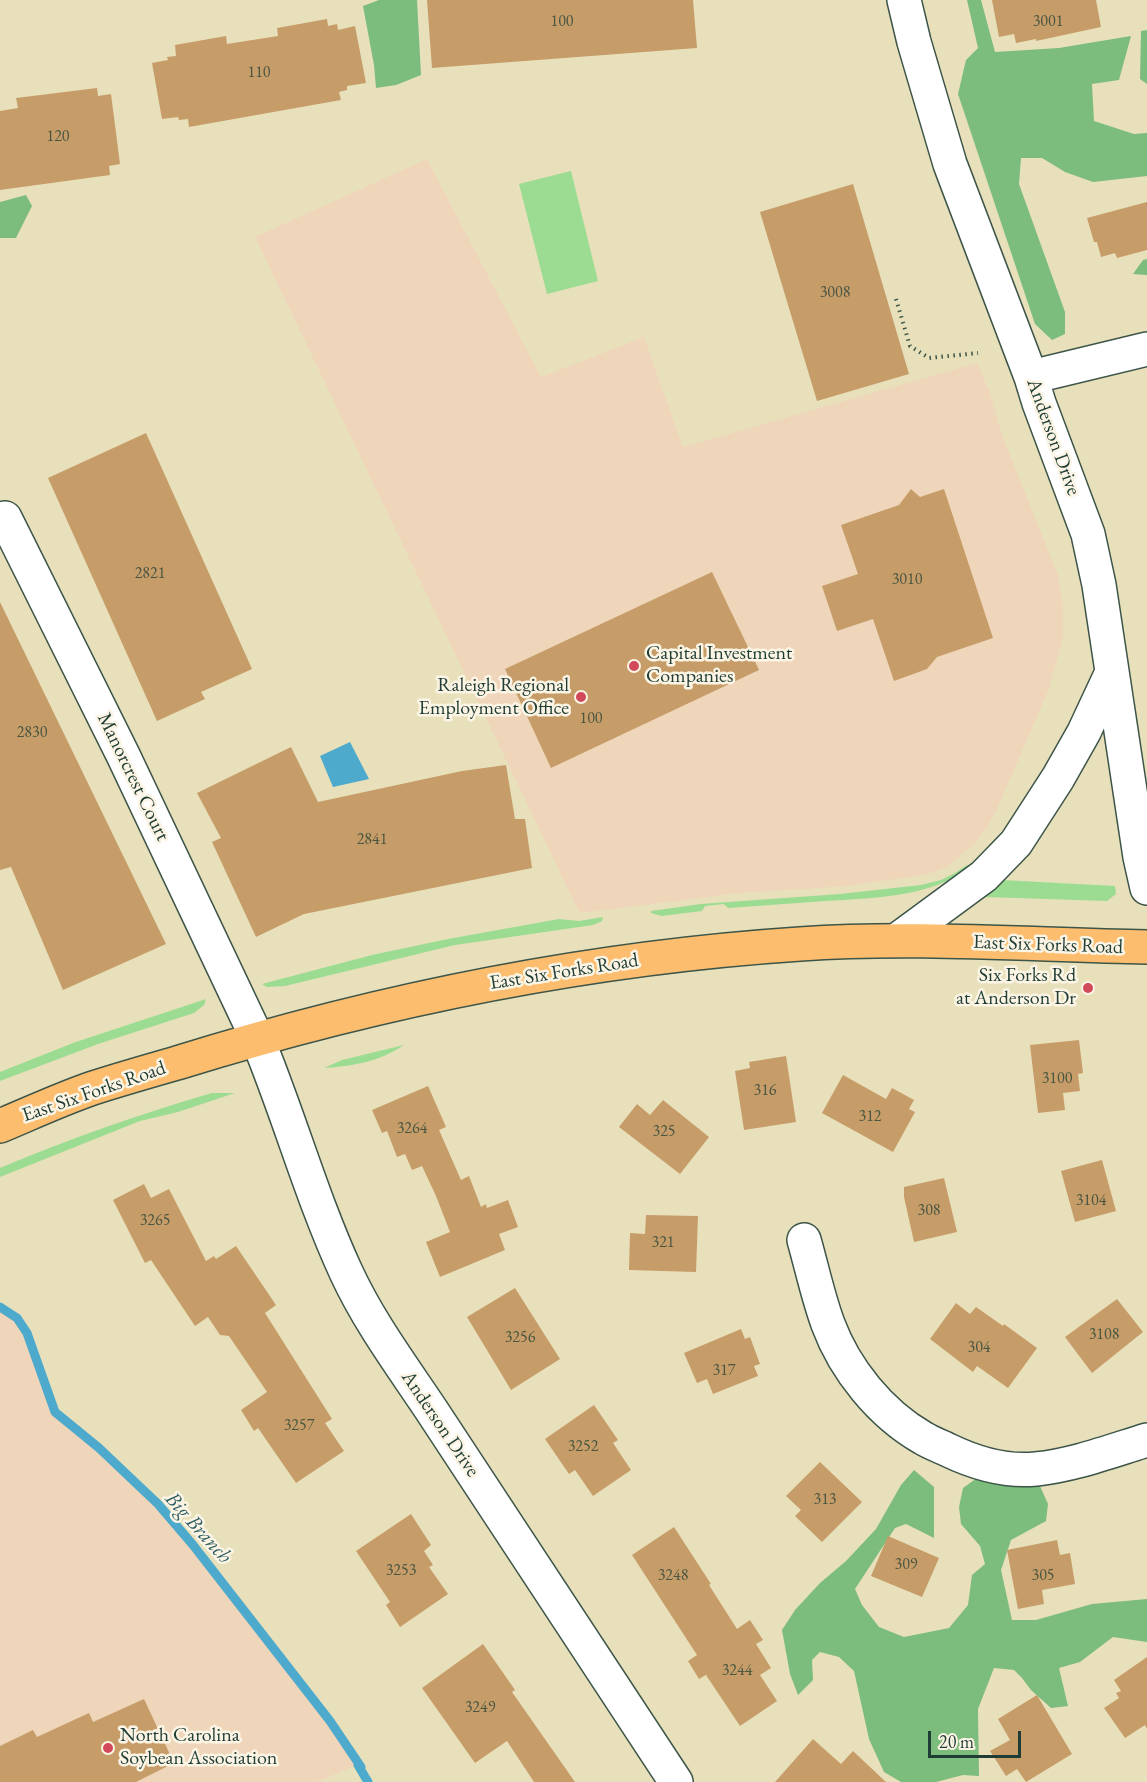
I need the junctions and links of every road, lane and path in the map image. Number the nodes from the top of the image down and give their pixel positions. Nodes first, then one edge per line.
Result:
1 (904, 0) edge
2 (896, 299) dead end
3 (1147, 349) edge
4 (978, 353) dead end
5 (1031, 377) junction
6 (5, 518) dead end
7 (1112, 672) junction
8 (1147, 888) edge
9 (897, 940) junction
10 (1147, 947) edge
11 (257, 1038) junction
12 (0, 1126) edge
13 (804, 1240) dead end
14 (1147, 1440) edge
15 (676, 1782) edge

1 - 5 street, Anderson Drive
2 - 4 path
3 - 5 street
5 - 7 street, Anderson Drive
6 - 11 street, Manorcrest Court
7 - 8 street, Anderson Drive
7 - 9 street
9 - 10 main road, East Six Forks Road
9 - 11 main road, East Six Forks Road
11 - 12 main road, East Six Forks Road
11 - 15 street, Anderson Drive
13 - 14 street

